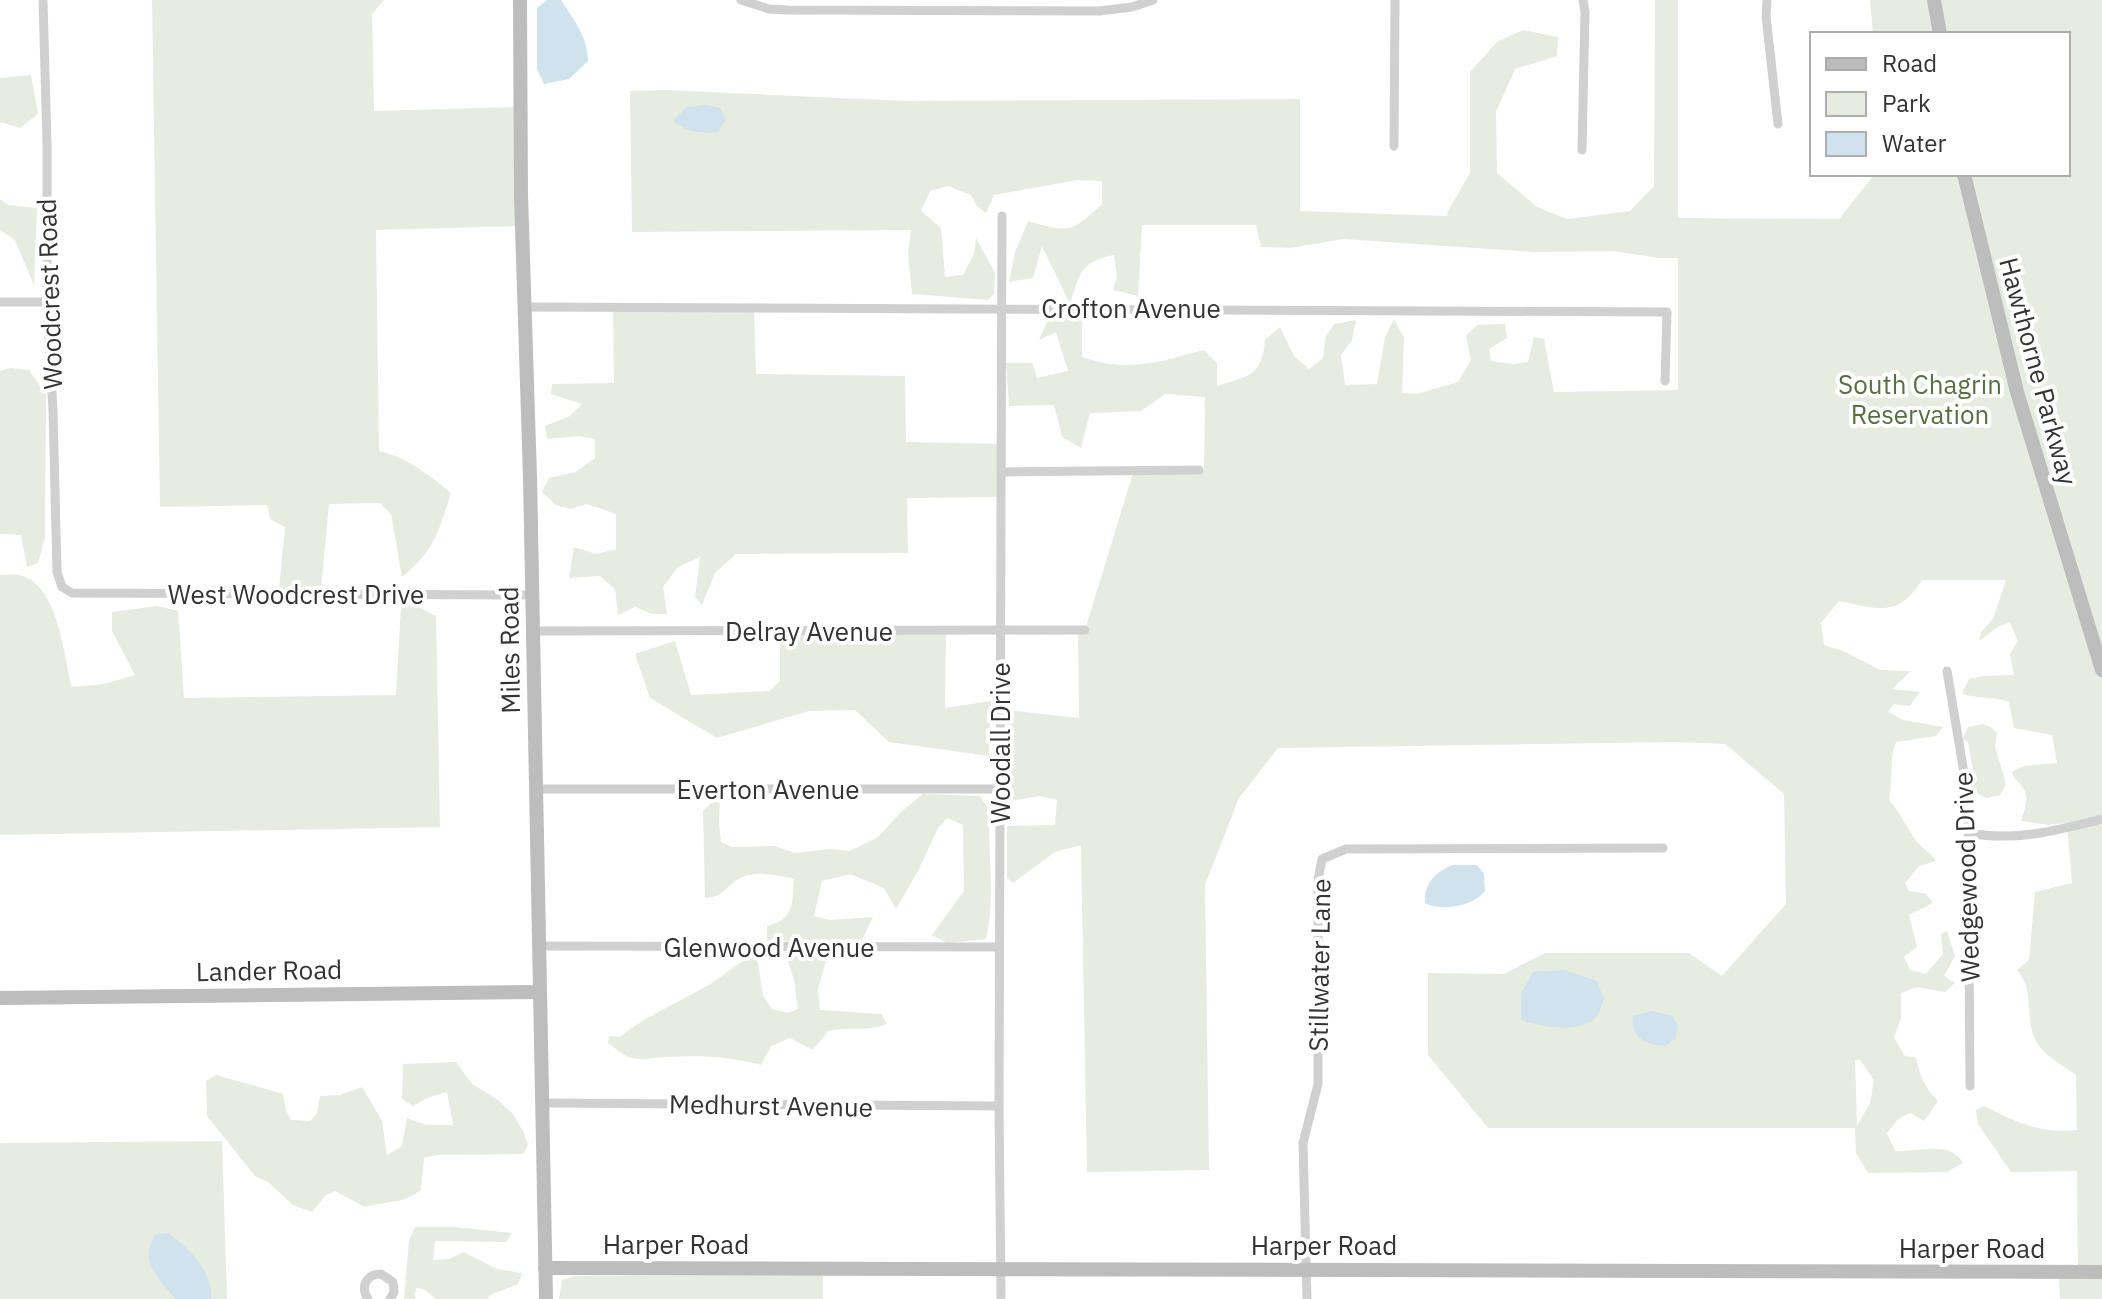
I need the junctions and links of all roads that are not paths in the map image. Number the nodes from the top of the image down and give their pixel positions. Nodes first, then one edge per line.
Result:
1 (43, 0) edge
2 (520, 0) edge
3 (741, 0) edge
4 (1153, 0) edge
5 (1395, 0) edge
6 (1583, 0) edge
7 (1767, 0) edge
8 (1934, 0) edge
9 (880, 5) edge
10 (1940, 32) edge
11 (1778, 124) dead end
12 (1394, 146) dead end
13 (1582, 150) dead end
14 (1964, 176) edge
15 (1002, 216) dead end
16 (0, 302) edge
17 (47, 302) junction
18 (525, 307) junction
19 (1001, 308) junction
20 (1665, 381) dead end
21 (1199, 470) dead end
22 (1002, 472) junction
23 (62, 587) joint
24 (532, 595) junction
25 (1085, 630) dead end
26 (533, 631) junction
27 (1001, 631) junction
28 (2102, 670) edge
29 (1947, 671) dead end
30 (536, 789) junction
31 (999, 789) junction
32 (2102, 819) edge
33 (1970, 833) junction
34 (1663, 848) dead end
35 (539, 946) junction
36 (999, 947) junction
37 (539, 992) junction
38 (0, 998) edge
39 (1970, 1086) dead end
40 (543, 1103) junction
41 (999, 1106) junction
42 (545, 1268) junction
43 (1001, 1269) junction
44 (1305, 1269) junction
45 (2102, 1272) edge
46 (368, 1299) edge
47 (390, 1299) edge
48 (546, 1299) edge
49 (1001, 1299) edge
50 (1307, 1299) edge

1 - 17 street, Woodcrest Road
2 - 18 street, Miles Road
3 - 9 street
4 - 9 street
5 - 12 street
6 - 13 street
7 - 11 street
8 - 10 street
14 - 28 street, Hawthorne Parkway
15 - 19 street, Woodall Drive
16 - 17 street
17 - 23 street, Woodcrest Road
18 - 19 street, Crofton Avenue
18 - 24 street, Miles Road
19 - 20 street, Crofton Avenue
19 - 22 street, Woodall Drive
21 - 22 street
22 - 27 street, Woodall Drive
23 - 24 street, West Woodcrest Drive
24 - 26 street, Miles Road
25 - 27 street, Delray Avenue
26 - 27 street, Delray Avenue
26 - 30 street, Miles Road
27 - 31 street, Woodall Drive
29 - 33 street, Wedgewood Drive
30 - 31 street, Everton Avenue
30 - 35 street, Miles Road
31 - 36 street, Woodall Drive
32 - 33 street
33 - 39 street, Wedgewood Drive
34 - 44 street, Stillwater Lane
35 - 36 street, Glenwood Avenue
35 - 37 street, Miles Road
36 - 41 street, Woodall Drive
37 - 38 street, Lander Road
37 - 40 street, Miles Road
40 - 41 street, Medhurst Avenue
40 - 42 street, Miles Road
41 - 43 street, Woodall Drive
42 - 43 street, Harper Road
42 - 48 street, Miles Road
43 - 44 street, Harper Road
43 - 49 street, Woodall Drive
44 - 45 street, Harper Road
44 - 50 street
46 - 47 street

